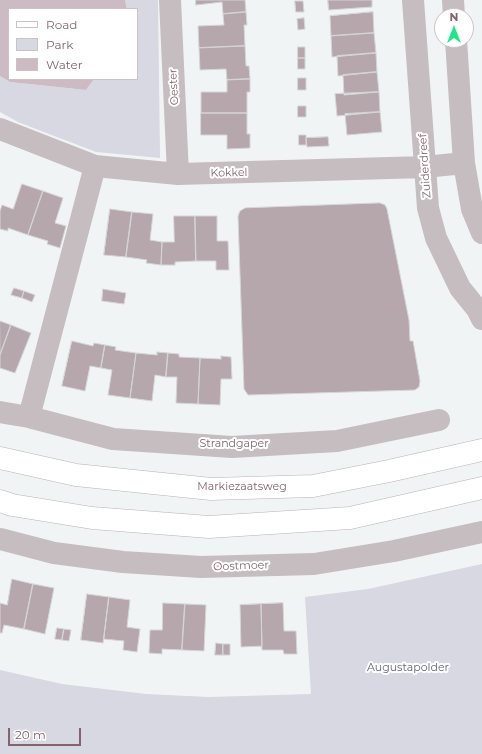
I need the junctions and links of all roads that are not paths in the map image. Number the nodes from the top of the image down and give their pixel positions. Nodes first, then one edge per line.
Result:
1 (170, 0) edge
2 (413, 0) edge
3 (457, 48) edge
4 (0, 129) edge
5 (464, 163) junction
6 (95, 166) junction
7 (425, 167) junction
8 (178, 174) junction
9 (482, 233) edge
10 (482, 319) edge
11 (0, 412) edge
12 (29, 417) junction
13 (439, 420) dead end
14 (482, 450) edge
15 (0, 458) edge
16 (482, 488) edge
17 (0, 501) edge
18 (482, 532) edge
19 (0, 539) edge

1 - 8 street, Oester
2 - 7 street, Zuiderdreef
3 - 5 street
4 - 6 street, Kokkel
5 - 7 street, Kokkel
5 - 9 street
6 - 8 street, Kokkel
6 - 12 street
7 - 8 street, Kokkel
7 - 10 street, Zuiderdreef
11 - 12 street, Strandgaper
12 - 13 street, Strandgaper
14 - 15 main road, Markiezaatsweg
16 - 17 main road
18 - 19 street, Oostmoer

